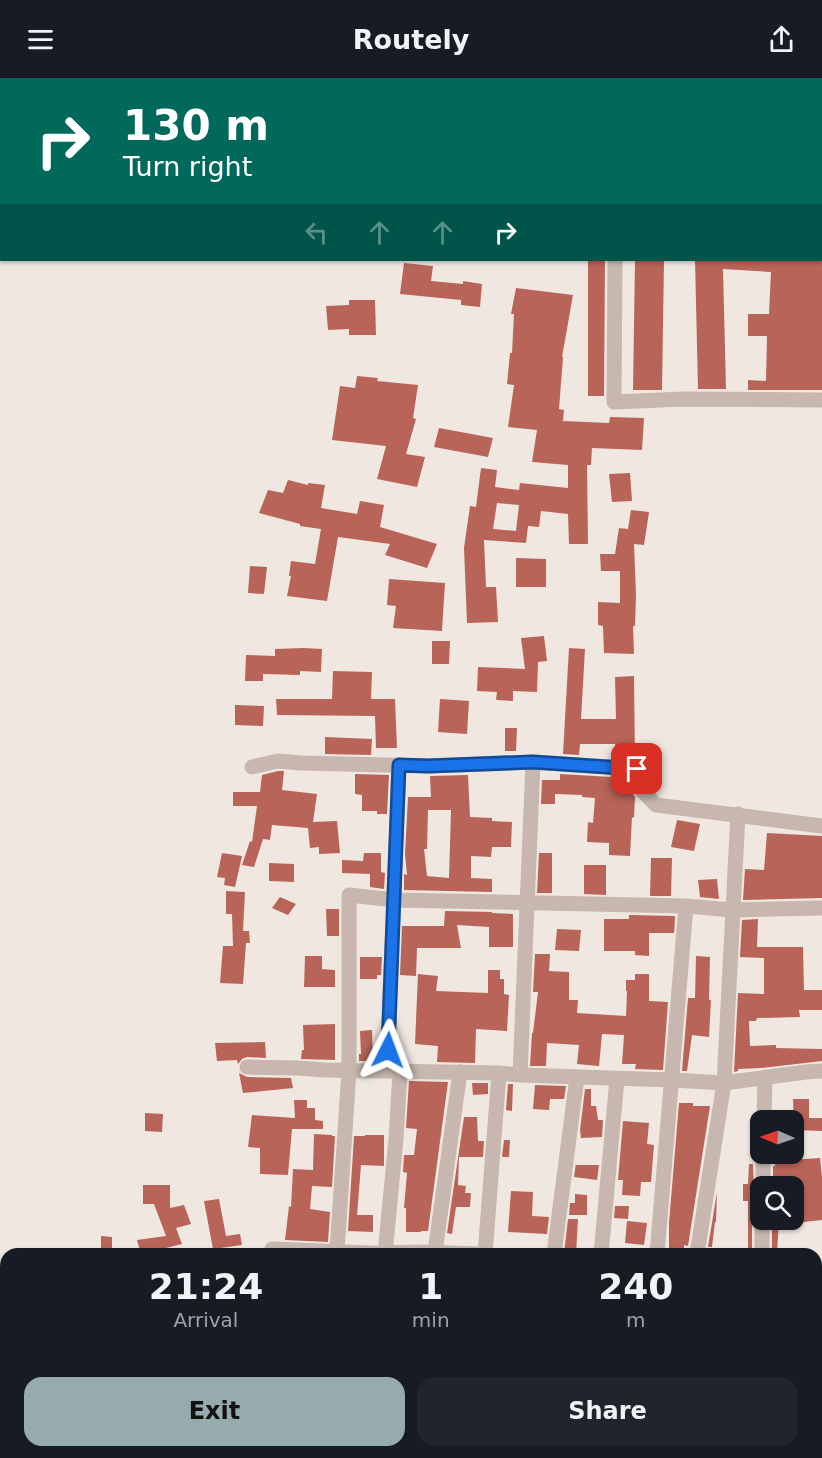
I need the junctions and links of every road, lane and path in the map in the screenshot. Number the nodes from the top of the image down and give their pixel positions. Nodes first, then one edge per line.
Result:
1 (615, 261) edge
2 (822, 400) edge
3 (533, 762) junction
4 (399, 765) junction
5 (252, 767) dead end
6 (738, 814) junction
7 (822, 826) edge
8 (395, 900) junction
9 (527, 903) junction
10 (686, 906) junction
11 (822, 908) edge
12 (732, 910) junction
13 (247, 1067) dead end
14 (349, 1071) junction
15 (394, 1071) junction
16 (822, 1071) edge
17 (460, 1072) junction
18 (499, 1073) junction
19 (520, 1075) junction
20 (577, 1077) junction
21 (765, 1077) junction
22 (617, 1078) junction
23 (672, 1080) junction
24 (724, 1083) junction
25 (764, 1110) edge
26 (762, 1230) edge
27 (337, 1248) edge
28 (385, 1248) edge
29 (436, 1248) edge
30 (485, 1248) edge
31 (555, 1248) edge
32 (602, 1248) edge
33 (658, 1248) edge
34 (698, 1248) edge
35 (762, 1248) edge

1 - 2 street
3 - 4 street
3 - 6 street
3 - 9 street
4 - 5 street
4 - 8 street
6 - 7 street
6 - 12 street
8 - 9 street
8 - 14 street
8 - 15 street
9 - 10 street
9 - 19 street
10 - 12 street
10 - 23 street
11 - 12 street
12 - 24 street
13 - 14 street
14 - 15 street
14 - 27 street
15 - 17 street
15 - 28 street
16 - 21 street
17 - 18 street
17 - 29 street
18 - 19 street
18 - 30 street
19 - 20 street
20 - 22 street
20 - 31 street
21 - 24 street
21 - 25 street
22 - 23 street
22 - 32 street
23 - 24 street
23 - 33 street
24 - 34 street
26 - 35 street

